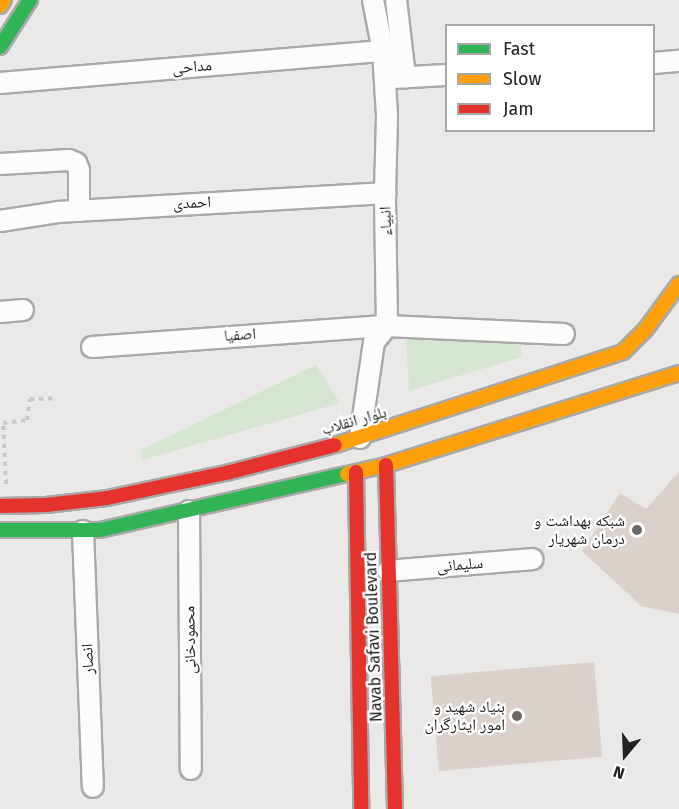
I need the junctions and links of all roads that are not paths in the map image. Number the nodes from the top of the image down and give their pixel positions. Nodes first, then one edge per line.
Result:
1 (4, 0) edge
2 (30, 0) edge
3 (373, 0) edge
4 (396, 0) edge
5 (0, 6) edge
6 (0, 46) edge
7 (384, 51) junction
8 (679, 61) edge
9 (655, 63) edge
10 (445, 75) edge
11 (405, 77) junction
12 (384, 78) junction
13 (0, 83) edge
14 (0, 164) edge
15 (385, 193) junction
16 (79, 211) junction
17 (0, 221) edge
18 (678, 287) edge
19 (22, 310) dead end
20 (0, 312) edge
21 (387, 326) junction
22 (564, 334) dead end
23 (92, 347) dead end
24 (679, 373) edge
25 (360, 438) junction
26 (386, 465) junction
27 (356, 472) junction
28 (3, 506) edge
29 (189, 511) junction
30 (0, 530) edge
31 (84, 531) junction
32 (532, 559) dead end
33 (388, 571) junction
34 (374, 614) junction
35 (191, 769) dead end
36 (93, 787) dead end
37 (361, 809) edge
38 (395, 809) edge

1 - 5 main road
2 - 6 main road
3 - 7 street, انبیاء
4 - 11 street
7 - 12 street, انبیاء
7 - 13 street, مداحی
8 - 9 street
10 - 11 street
11 - 12 street
12 - 15 street, انبیاء
14 - 16 street
15 - 16 street, احمدی
15 - 21 street, انبیاء
16 - 17 street, احمدی
18 - 25 main road, بلوار انقلاب
19 - 20 street
21 - 22 street, اصفیا
21 - 23 street, اصفیا
21 - 25 street
24 - 26 main road
25 - 28 main road, بلوار انقلاب
26 - 27 main road
26 - 33 main road, Navab Safavi Boulevard
27 - 29 main road
27 - 34 main road, Navab Safavi Boulevard
29 - 31 main road
29 - 35 street, محمودخانی
30 - 31 main road
31 - 36 street, انصار
32 - 33 street, سلیمانی
33 - 34 main road, Navab Safavi Boulevard
34 - 37 main road, Navab Safavi Boulevard
34 - 38 main road, Navab Safavi Boulevard

